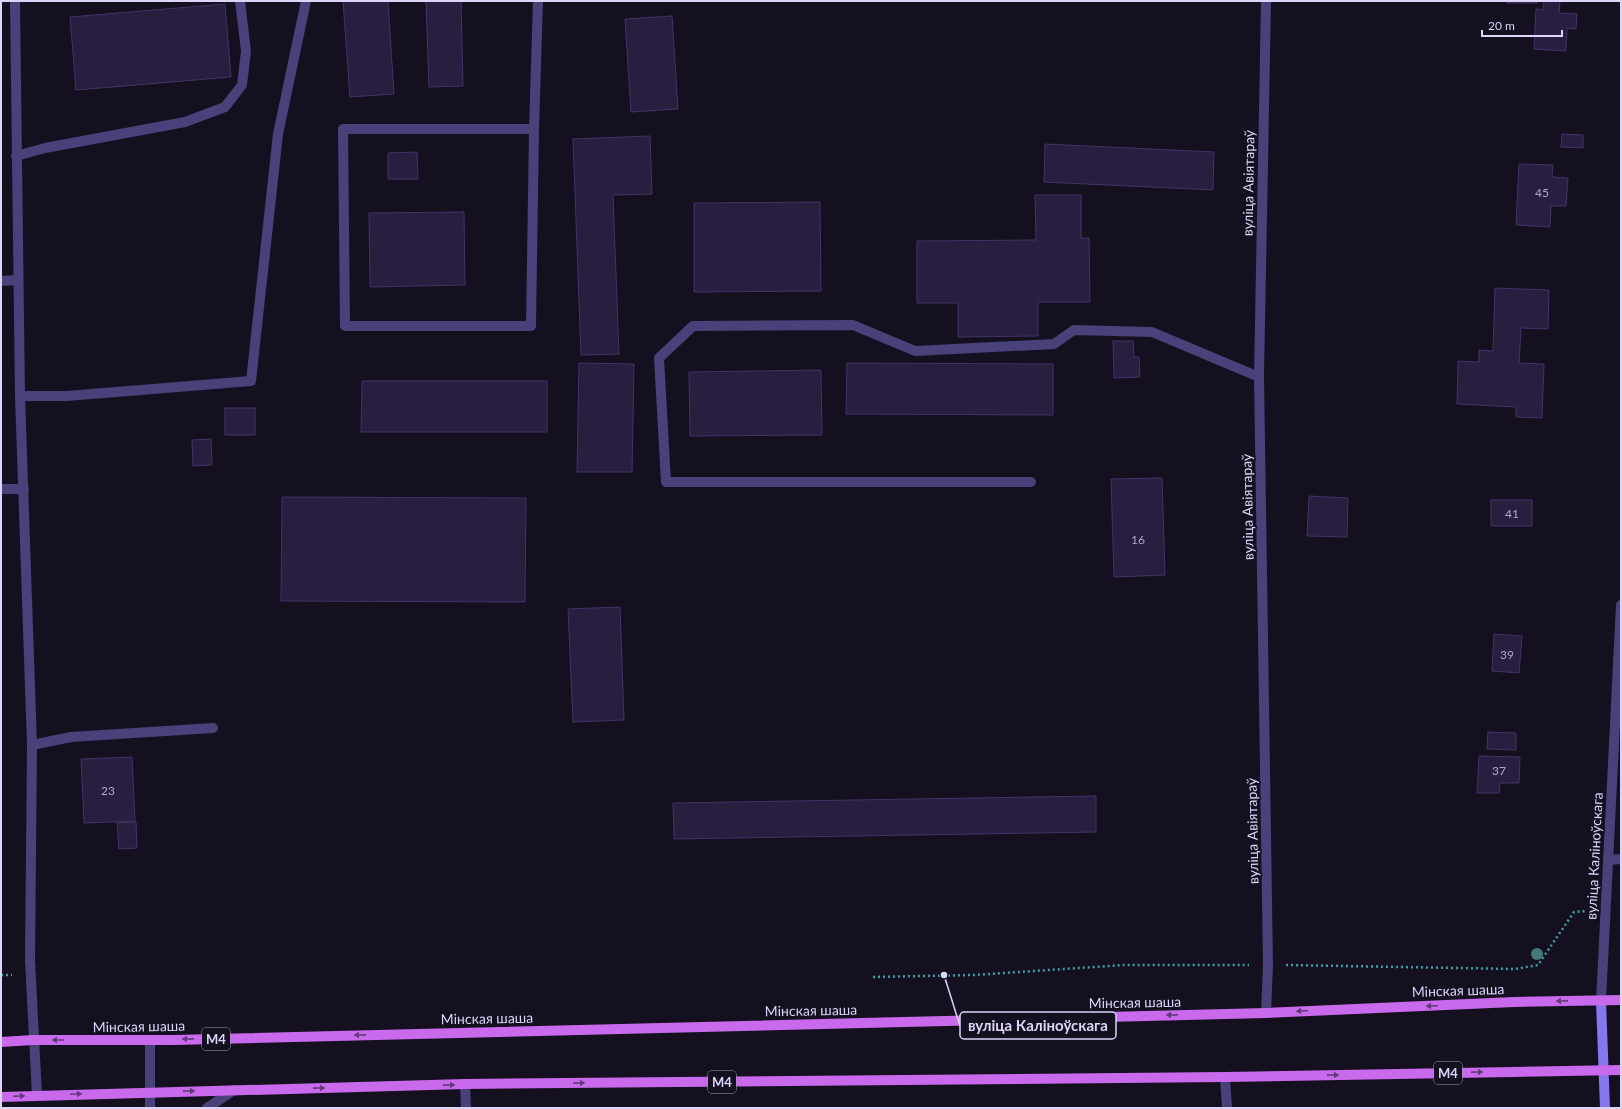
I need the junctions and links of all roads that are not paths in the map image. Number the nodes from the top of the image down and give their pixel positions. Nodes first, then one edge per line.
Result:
1 (14, 1) edge
2 (240, 1) edge
3 (306, 1) edge
4 (538, 1) edge
5 (1266, 1) edge
6 (534, 129) junction
7 (16, 156) junction
8 (18, 280) junction
9 (1, 281) edge
10 (1258, 377) junction
11 (20, 396) junction
12 (1031, 482) dead end
13 (1, 488) edge
14 (24, 489) junction
15 (1621, 605) edge
16 (213, 728) dead end
17 (32, 745) junction
18 (1621, 859) edge
19 (1608, 860) junction
20 (1621, 1000) edge
21 (1601, 1001) junction
22 (1266, 1013) junction
23 (33, 1040) junction
24 (150, 1040) junction
25 (1, 1042) edge
26 (1603, 1070) junction
27 (1621, 1070) edge
28 (1225, 1077) junction
29 (465, 1084) junction
30 (234, 1090) junction
31 (150, 1092) junction
32 (37, 1095) junction
33 (1, 1096) edge
34 (150, 1108) edge
35 (207, 1108) edge
36 (466, 1108) edge
37 (1227, 1108) edge
38 (1605, 1108) edge

1 - 7 street
2 - 7 street
3 - 11 street
4 - 6 street
5 - 10 street, вуліца Авіятараў
6 - 6 street
7 - 8 street
8 - 9 street
8 - 11 street
10 - 12 street
10 - 22 street, вуліца Авіятараў
11 - 14 street
13 - 14 street
14 - 17 street
15 - 19 street, вуліца Каліноўскага
16 - 17 street
17 - 23 street
18 - 19 street
19 - 21 street, вуліца Каліноўскага
20 - 21 main road, Мінская шаша / М4
21 -> 22 main road, Мінская шаша / М4
21 - 26 main road, вуліца Каліноўскага
22 -> 24 main road, Мінская шаша / М4
24 -> 23 main road, Мінская шаша / М4
23 - 25 main road, Мінская шаша / М4
23 - 32 street
24 - 31 street
26 - 27 main road, М4
28 -> 26 main road, М4
26 - 38 main road, вуліца Каліноўскага
29 -> 28 main road, М4
28 - 37 street
30 -> 29 main road, М4
29 - 36 street
31 -> 30 main road, М4
30 - 35 street
32 -> 31 main road, М4
31 - 34 street
33 -> 32 main road, М4

